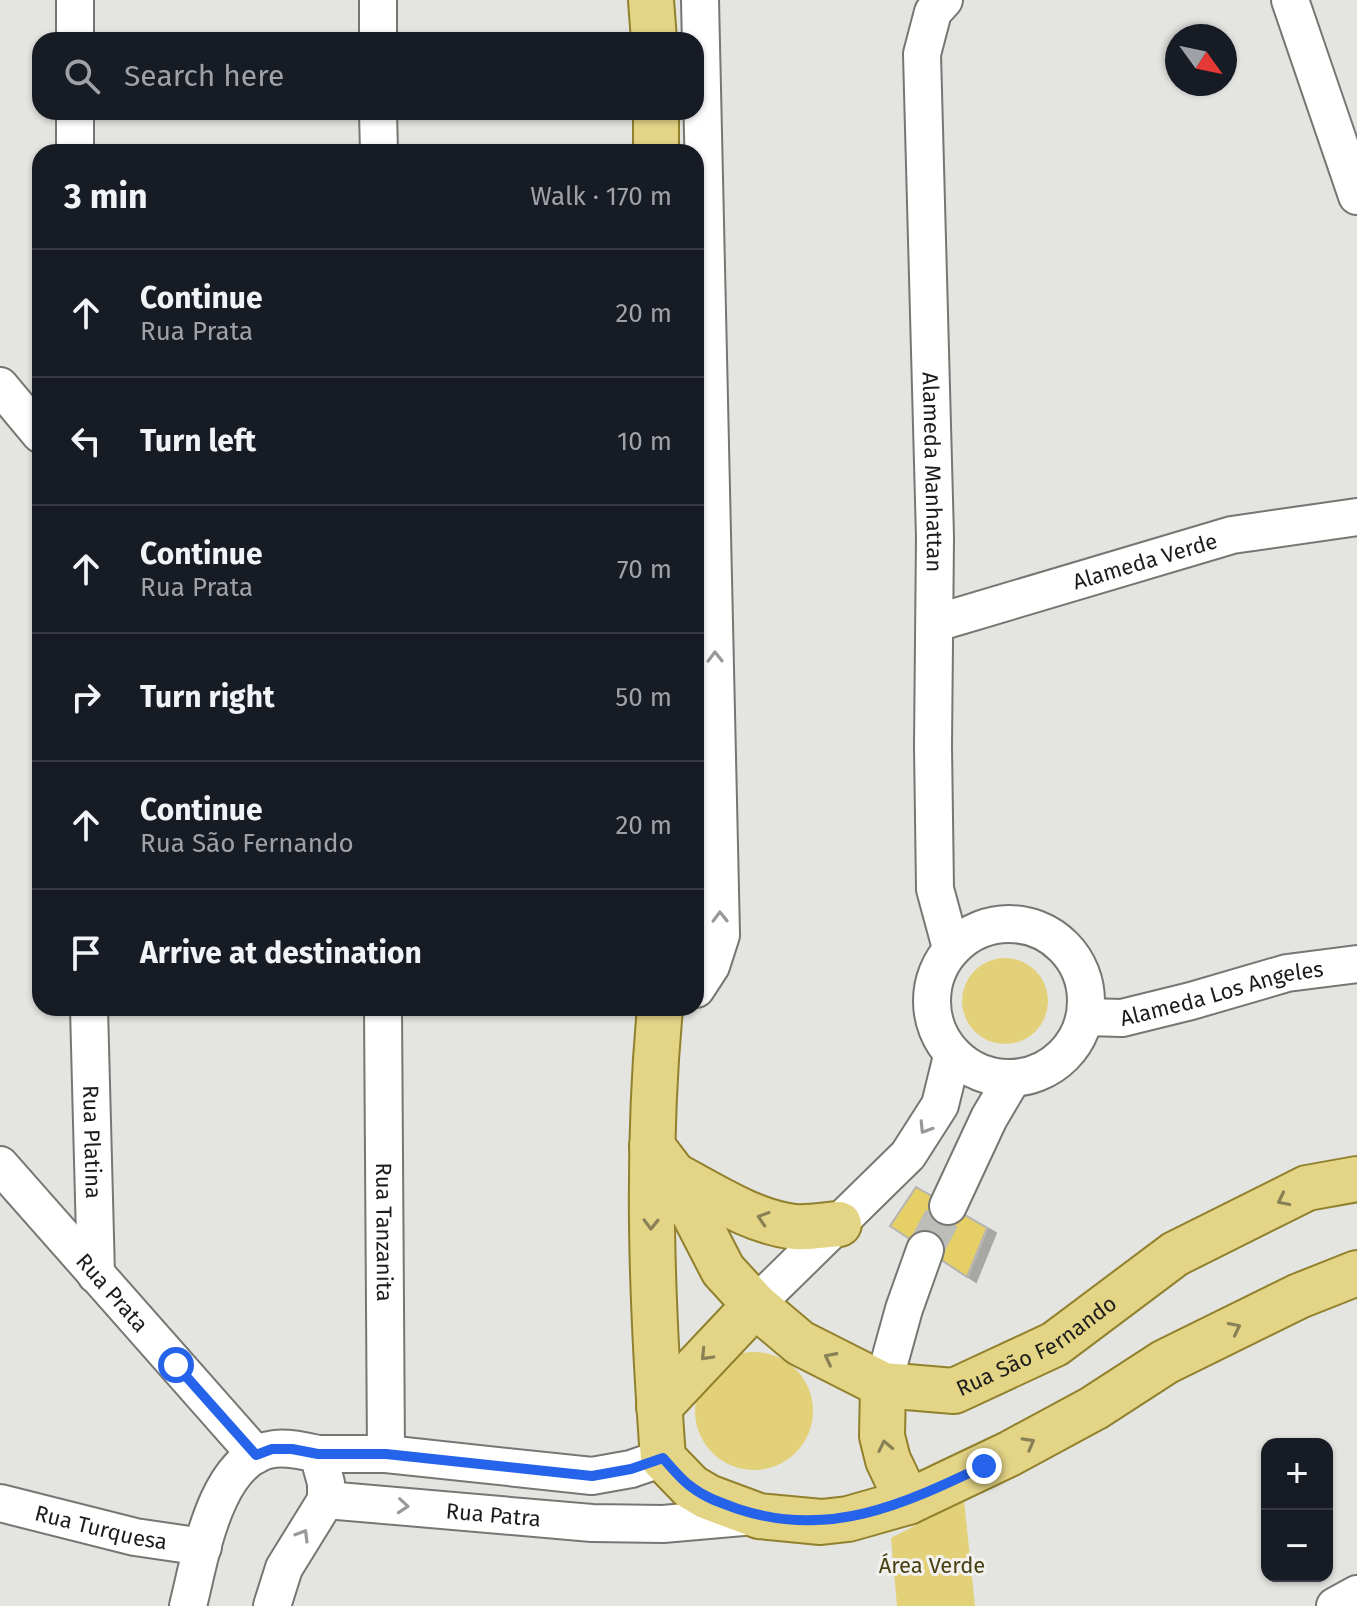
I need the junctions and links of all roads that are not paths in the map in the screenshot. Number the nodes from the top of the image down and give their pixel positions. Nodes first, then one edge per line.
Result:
1 (75, 0) edge
2 (378, 0) edge
3 (651, 0) edge
4 (700, 0) edge
5 (944, 0) edge
6 (1290, 0) edge
7 (75, 32) edge
8 (378, 32) edge
9 (653, 32) edge
10 (701, 32) edge
11 (75, 120) edge
12 (378, 120) edge
13 (656, 120) edge
14 (703, 120) edge
15 (75, 144) edge
16 (379, 144) edge
17 (656, 144) edge
18 (703, 144) edge
19 (704, 178) edge
20 (1357, 196) edge
21 (0, 386) edge
22 (32, 424) edge
23 (1357, 517) edge
24 (936, 623) junction
25 (951, 948) junction
26 (1357, 964) edge
27 (704, 977) edge
28 (89, 1016) edge
29 (383, 1016) edge
30 (659, 1016) edge
31 (679, 1016) edge
32 (1085, 1017) junction
33 (656, 1053) junction
34 (952, 1056) junction
35 (1012, 1079) junction
36 (663, 1160) junction
37 (0, 1165) edge
38 (1357, 1179) edge
39 (948, 1206) tunnel mouth
40 (839, 1224) junction
41 (925, 1250) tunnel mouth
42 (1357, 1273) edge
43 (96, 1275) junction
44 (755, 1305) junction
45 (883, 1385) junction
46 (659, 1407) junction
47 (318, 1454) junction
48 (386, 1454) junction
49 (256, 1455) junction
50 (663, 1458) junction
51 (592, 1476) junction
52 (326, 1500) junction
53 (908, 1502) junction
54 (0, 1503) edge
55 (759, 1516) junction
56 (592, 1523) junction
57 (203, 1547) junction
58 (1357, 1594) edge
59 (188, 1606) edge
60 (272, 1606) edge
61 (1335, 1606) edge

1 - 7 street
2 - 8 street
3 - 9 main road
10 -> 4 street
5 - 24 street, Alameda Manhattan
6 - 20 street
11 - 15 street
12 - 16 street
13 - 17 main road
18 -> 14 street
27 -> 19 street
21 - 22 street
23 - 24 street, Alameda Verde
24 - 25 street, Alameda Manhattan
25 - 32 street
25 - 34 street
26 - 32 street, Alameda Los Angeles
28 - 43 street, Rua Platina
29 - 48 street, Rua Tanzanita
30 - 33 main road
31 - 33 street
32 - 35 street
33 - 36 main road
34 - 35 street
34 -> 40 street
35 - 39 street
40 -> 36 main road
36 - 44 main road, Rua São Fernando
36 -> 46 main road
37 - 43 street, Rua Prata
38 -> 45 main road, Rua São Fernando
40 - 44 street
41 - 45 street
53 -> 42 main road
43 - 49 street, Rua Prata
45 -> 44 main road, Rua São Fernando
44 -> 46 main road
53 -> 45 main road
46 - 50 main road
47 - 48 street
47 - 49 street
47 - 52 street
48 - 51 street
49 - 57 street
50 - 51 street
50 - 55 main road
51 - 56 street
52 -> 56 street, Rua Patra
60 -> 52 street
53 - 55 main road
54 - 57 street, Rua Turquesa
55 - 56 street, Rua Patra
57 - 59 street
58 - 61 street

